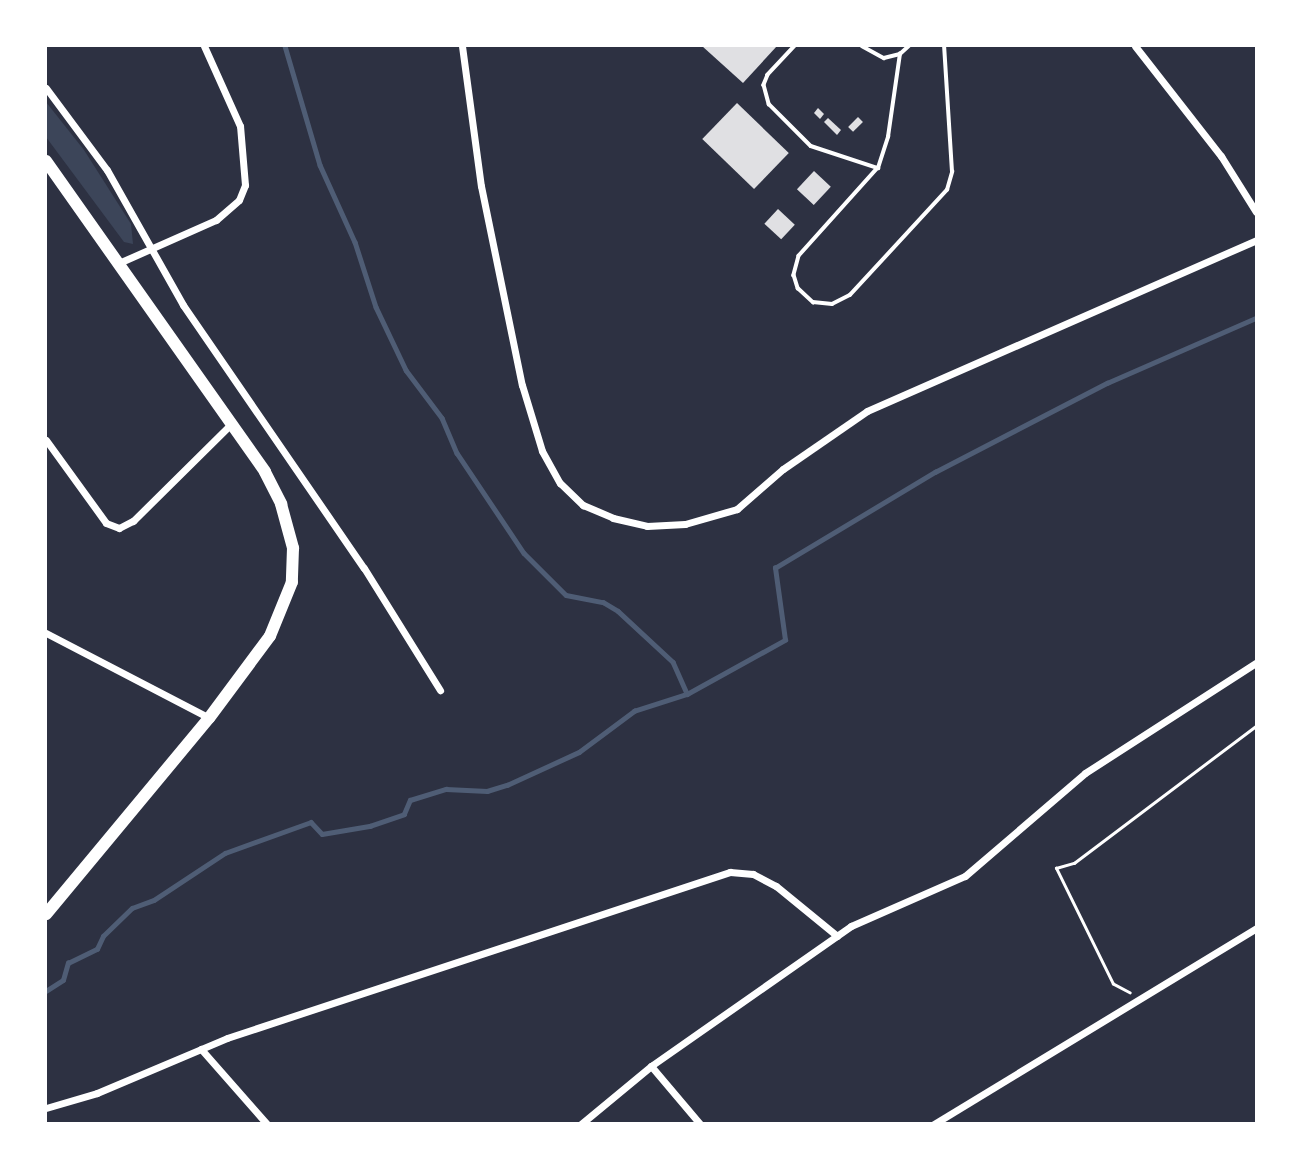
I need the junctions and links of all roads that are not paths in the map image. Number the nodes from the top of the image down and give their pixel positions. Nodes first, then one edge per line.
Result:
1 (204, 46) edge
2 (461, 46) edge
3 (796, 46) edge
4 (862, 46) edge
5 (909, 46) edge
6 (944, 46) edge
7 (1135, 46) edge
8 (901, 54) junction
9 (46, 88) edge
10 (46, 161) edge
11 (878, 168) junction
12 (1256, 212) edge
13 (1256, 240) edge
14 (149, 246) junction
15 (121, 262) junction
16 (232, 422) junction
17 (46, 439) edge
18 (46, 633) edge
19 (1256, 663) edge
20 (440, 690) dead end
21 (209, 718) junction
22 (46, 914) edge
23 (1256, 928) edge
24 (837, 936) junction
25 (201, 1049) junction
26 (651, 1066) junction
27 (46, 1108) edge
28 (267, 1124) edge
29 (581, 1124) edge
30 (700, 1124) edge
31 (934, 1124) edge

1 - 14 street
2 - 13 street
3 - 11 lane
4 - 8 lane
5 - 8 lane
6 - 11 lane
7 - 12 street
8 - 11 lane
9 - 14 street
10 - 15 main road
14 - 15 street
14 - 20 street
15 - 16 main road
16 - 17 street
16 - 21 main road
18 - 21 street
19 - 24 street
21 - 22 main road
23 - 31 street
24 - 25 street
24 - 26 street
25 - 27 street
25 - 28 street
26 - 29 street
26 - 30 street

